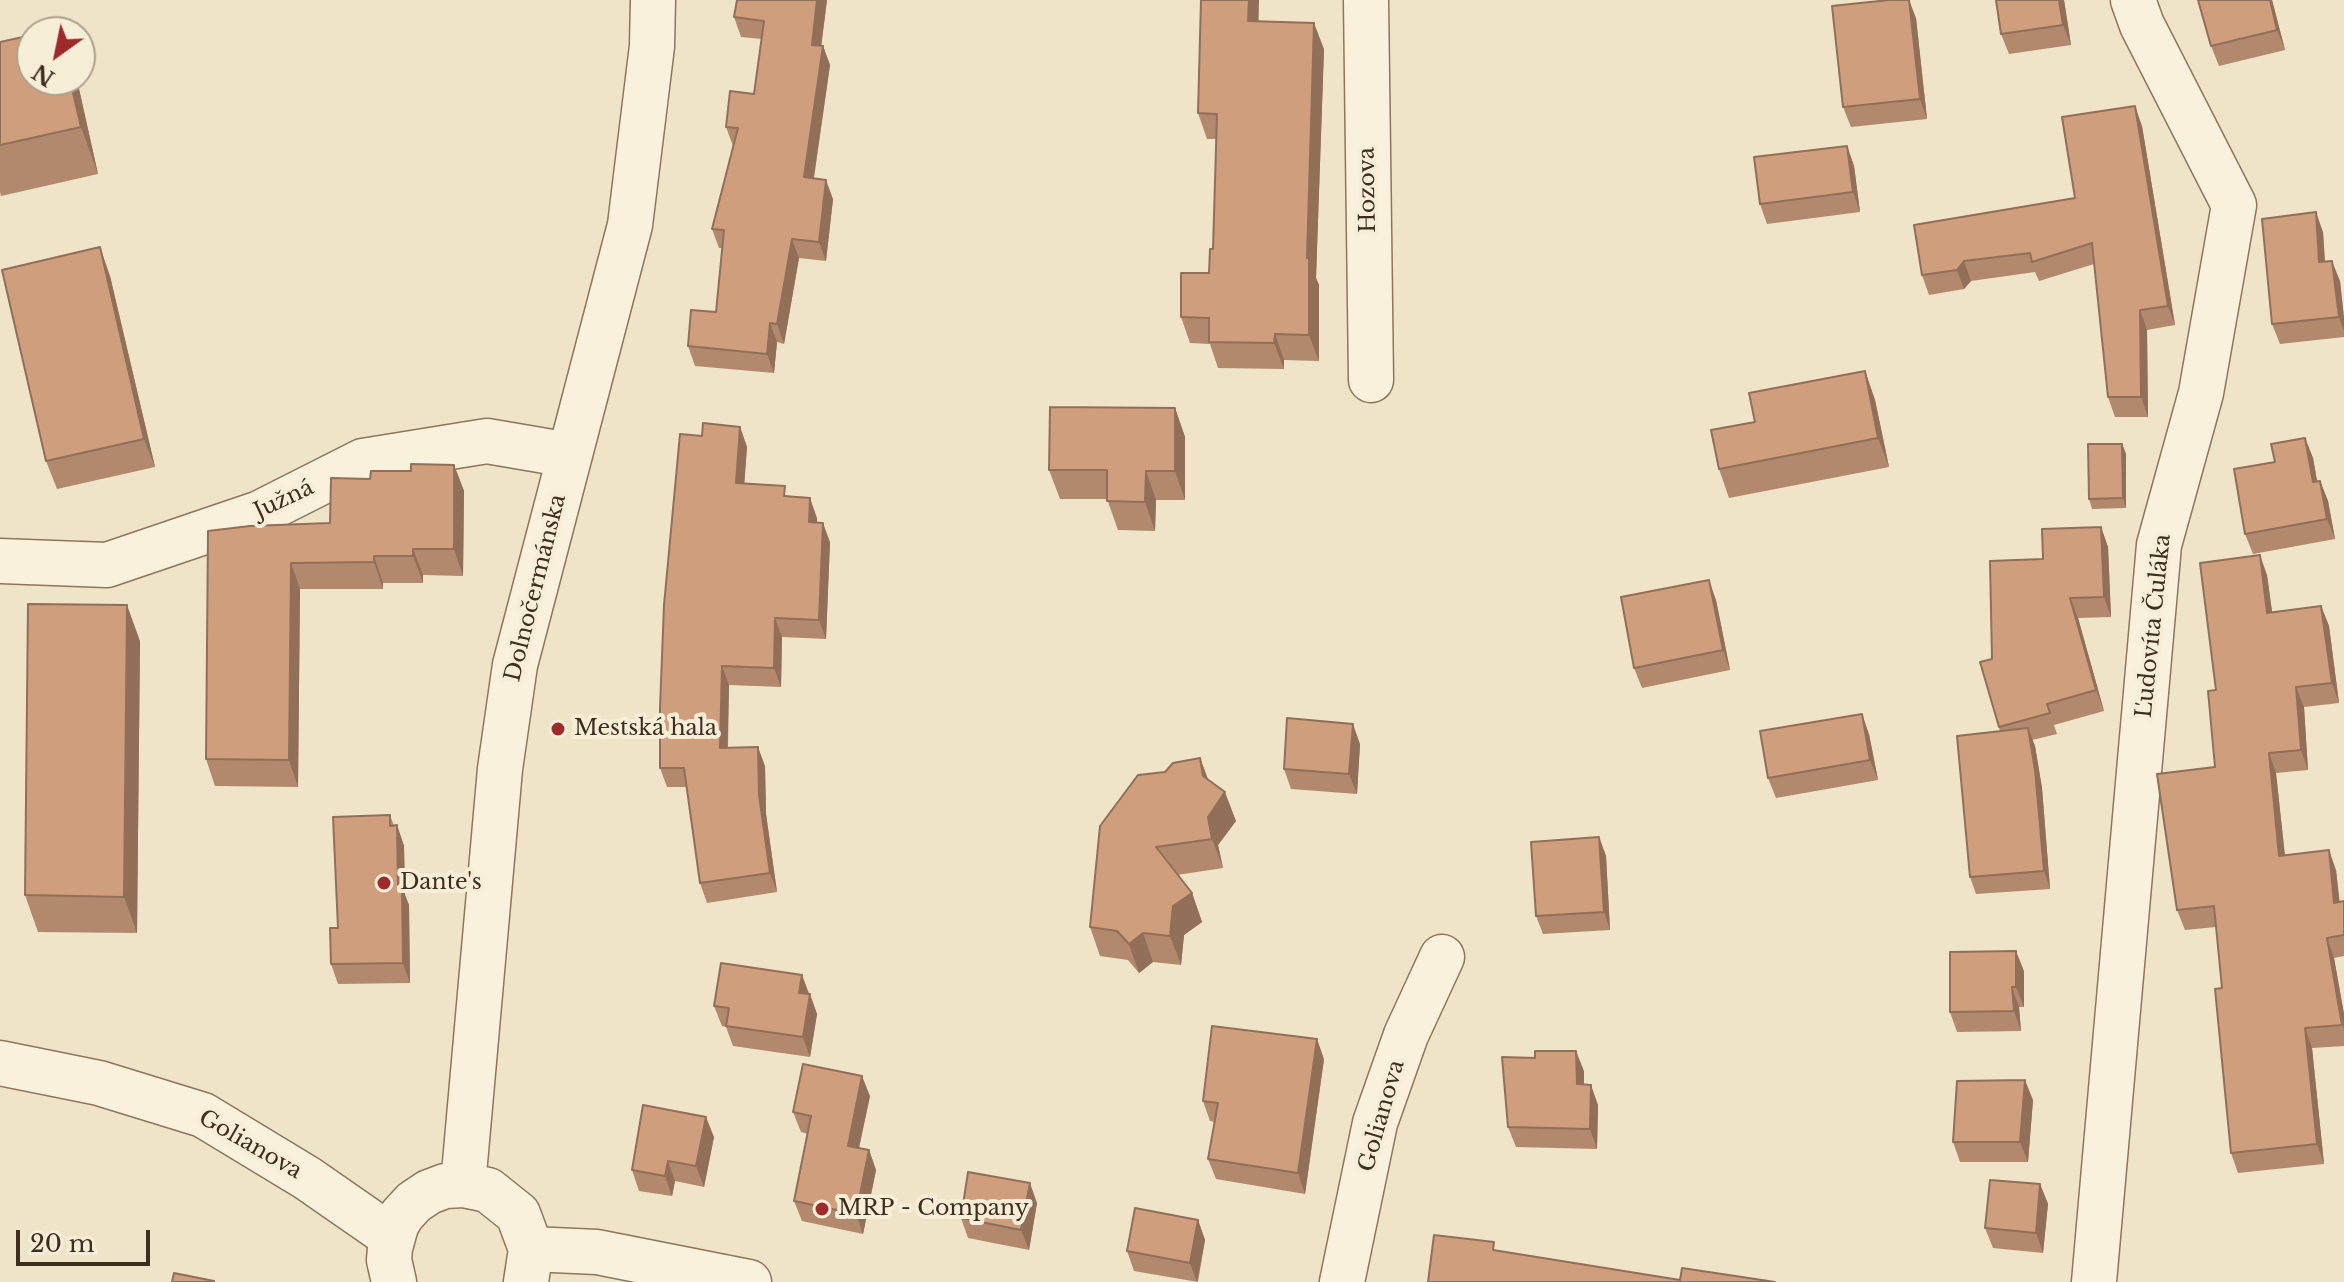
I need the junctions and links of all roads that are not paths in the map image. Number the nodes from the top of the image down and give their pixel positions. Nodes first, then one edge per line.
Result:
1 (653, 0) edge
2 (1366, 0) edge
3 (2133, 0) edge
4 (1371, 380) dead end
5 (569, 455) junction
6 (0, 561) edge
7 (1442, 957) dead end
8 (0, 1063) edge
9 (463, 1185) junction
10 (392, 1237) junction
11 (529, 1266) edge
12 (394, 1282) edge
13 (749, 1282) edge
14 (1342, 1282) edge
15 (2094, 1282) edge

1 - 5 street, Dolnočermánska
2 - 4 street, Hozova
3 - 15 street, Ľudovíta Čuláka
5 - 6 street, Južná
5 - 9 street, Dolnočermánska
7 - 14 street, Golianova
8 - 10 street, Golianova
9 - 10 street
9 - 11 street
10 - 12 street
11 - 13 street

